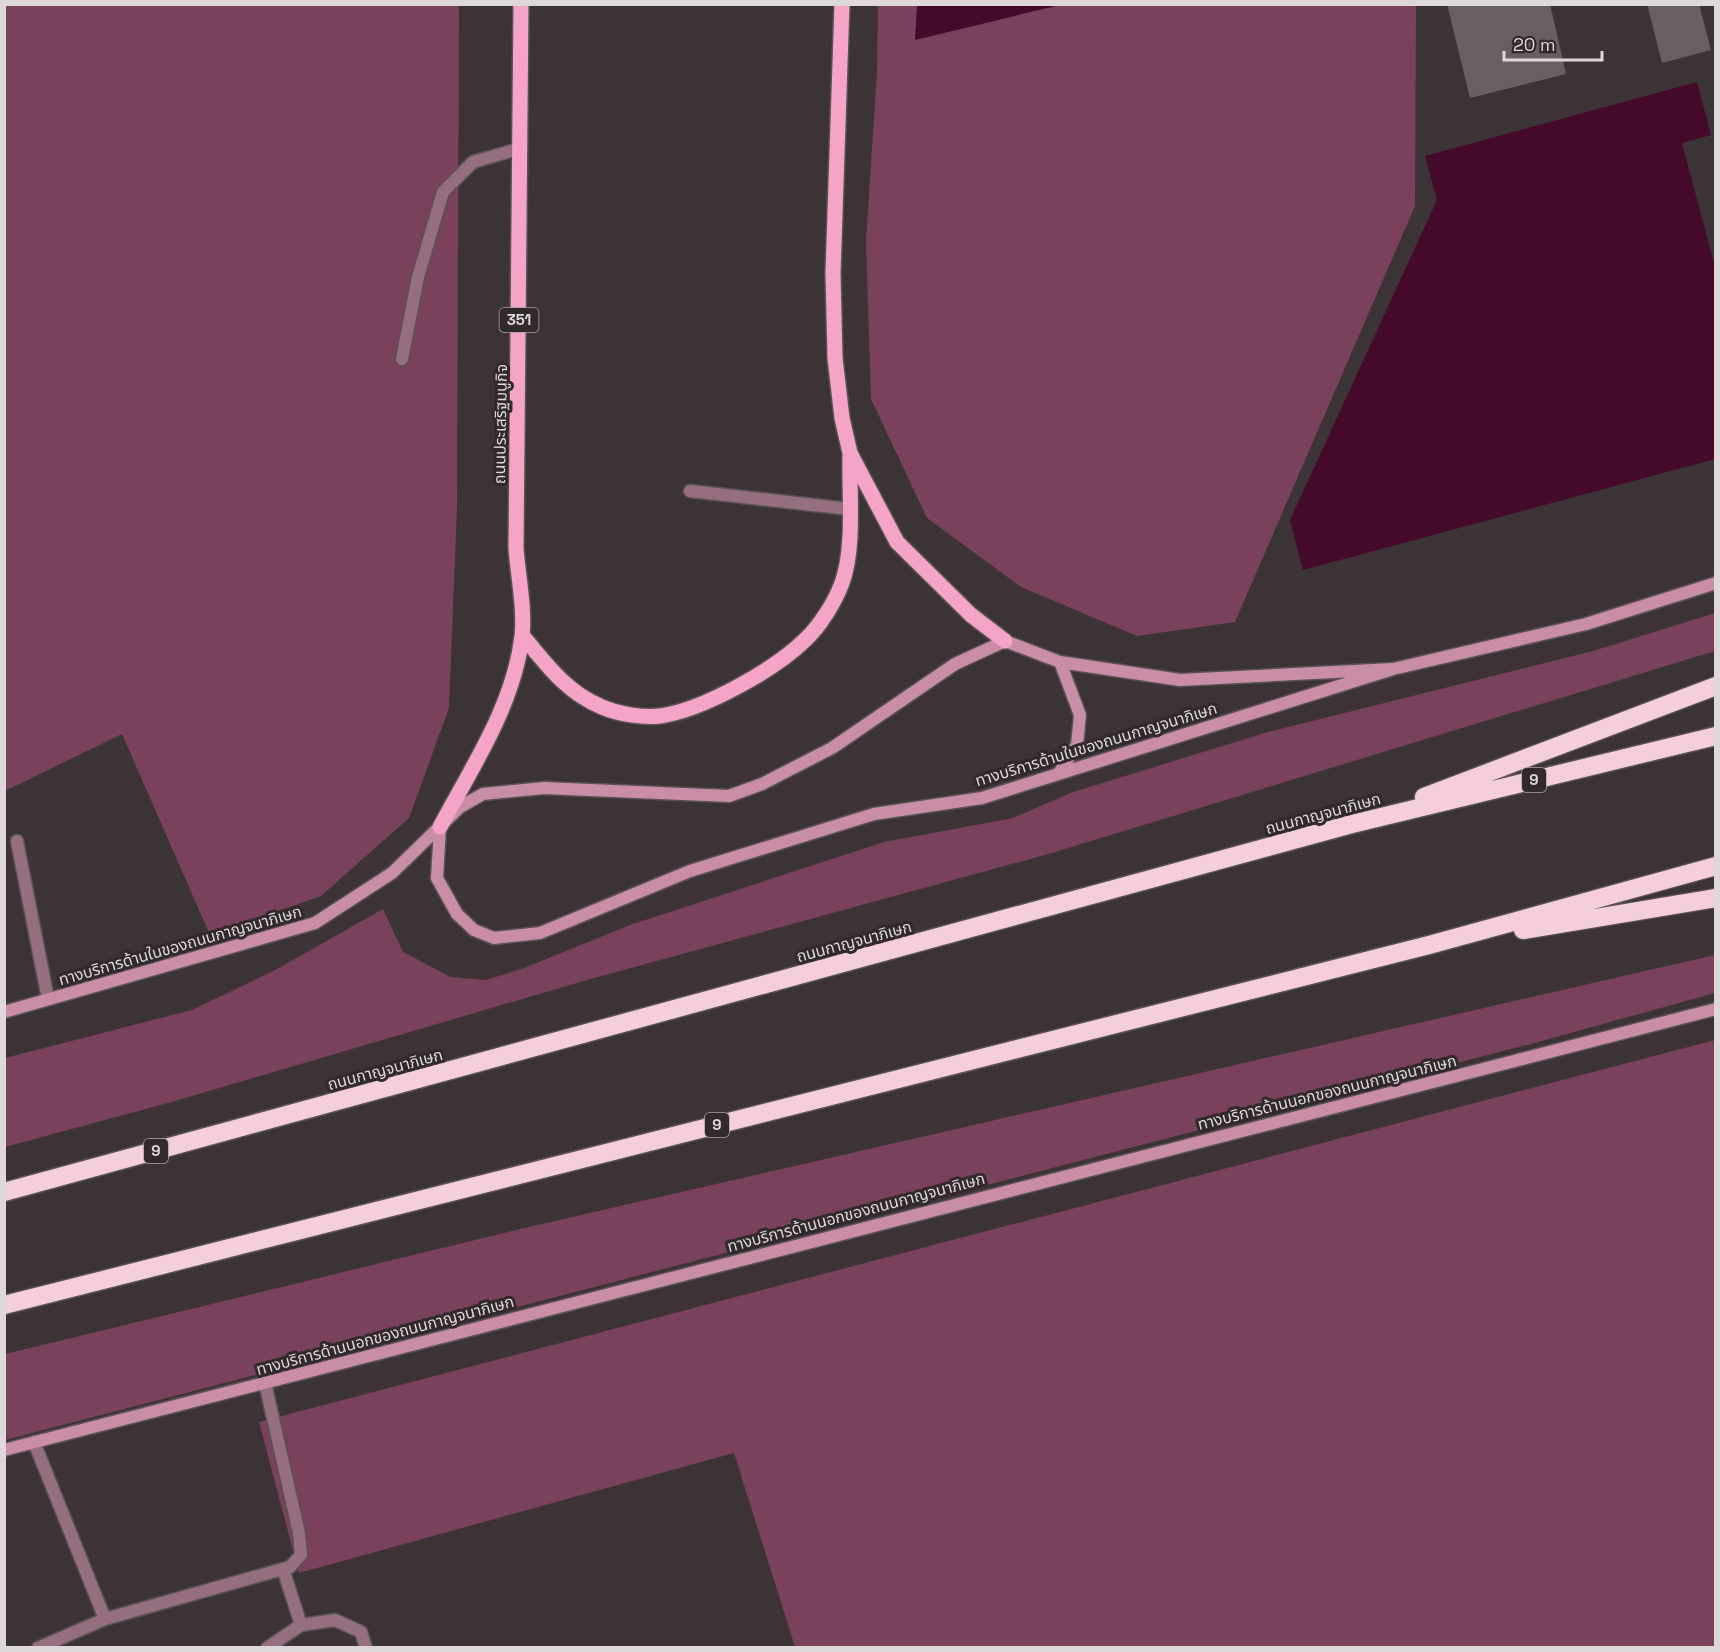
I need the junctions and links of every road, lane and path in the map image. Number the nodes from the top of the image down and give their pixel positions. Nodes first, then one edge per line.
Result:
1 (521, 4) edge
2 (842, 4) edge
3 (521, 148) junction
4 (402, 359) dead end
5 (850, 453) junction
6 (690, 491) dead end
7 (849, 509) junction
8 (1716, 583) edge
9 (522, 635) junction
10 (1005, 641) junction
11 (1060, 662) junction
12 (1392, 669) junction
13 (1716, 686) edge
14 (1716, 736) edge
15 (1059, 773) junction
16 (1352, 824) junction
17 (440, 826) junction
18 (17, 841) dead end
19 (1716, 866) edge
20 (1716, 898) edge
21 (1429, 945) junction
22 (48, 999) junction
23 (1716, 1009) edge
24 (4, 1012) edge
25 (4, 1192) edge
26 (4, 1305) edge
27 (266, 1383) junction
28 (34, 1442) junction
29 (4, 1450) edge
30 (283, 1569) junction
31 (105, 1618) junction
32 (301, 1625) junction
33 (38, 1647) edge
34 (267, 1647) edge
35 (366, 1647) edge

1 - 3 main road, ถนนประเสริฐมนูกิจ / 351
2 - 5 main road
3 - 4 lane
3 - 9 main road, ถนนประเสริฐมนูกิจ / 351
5 - 7 main road
5 - 10 main road
6 - 7 lane
7 - 9 main road
8 - 12 main road, ทางบริการด้านในของถนนกาญจนาภิเษก
9 - 17 main road, ถนนประเสริฐมนูกิจ / 351
10 - 11 main road, ทางบริการด้านในของถนนกาญจนาภิเษก
10 - 17 main road, ทางบริการด้านในของถนนกาญจนาภิเษก
11 - 12 main road, ทางบริการด้านในของถนนกาญจนาภิเษก
11 - 15 main road
12 - 15 main road, ทางบริการด้านในของถนนกาญจนาภิเษก
13 - 16 highway
14 - 16 highway, ถนนกาญจนาภิเษก / 9
15 - 17 main road, ทางบริการด้านในของถนนกาญจนาภิเษก
16 - 25 highway, ถนนกาญจนาภิเษก / 9
17 - 22 main road, ทางบริการด้านในของถนนกาญจนาภิเษก
18 - 22 lane
19 - 21 highway, 9
20 - 21 highway
21 - 26 highway, 9
22 - 24 main road, ทางบริการด้านในของถนนกาญจนาภิเษก
23 - 27 main road, ทางบริการด้านนอกของถนนกาญจนาภิเษก
27 - 28 main road, ทางบริการด้านนอกของถนนกาญจนาภิเษก
27 - 30 lane
28 - 29 main road, ทางบริการด้านนอกของถนนกาญจนาภิเษก
28 - 31 lane
30 - 31 lane
30 - 32 lane
31 - 33 lane
32 - 34 lane
32 - 35 lane

